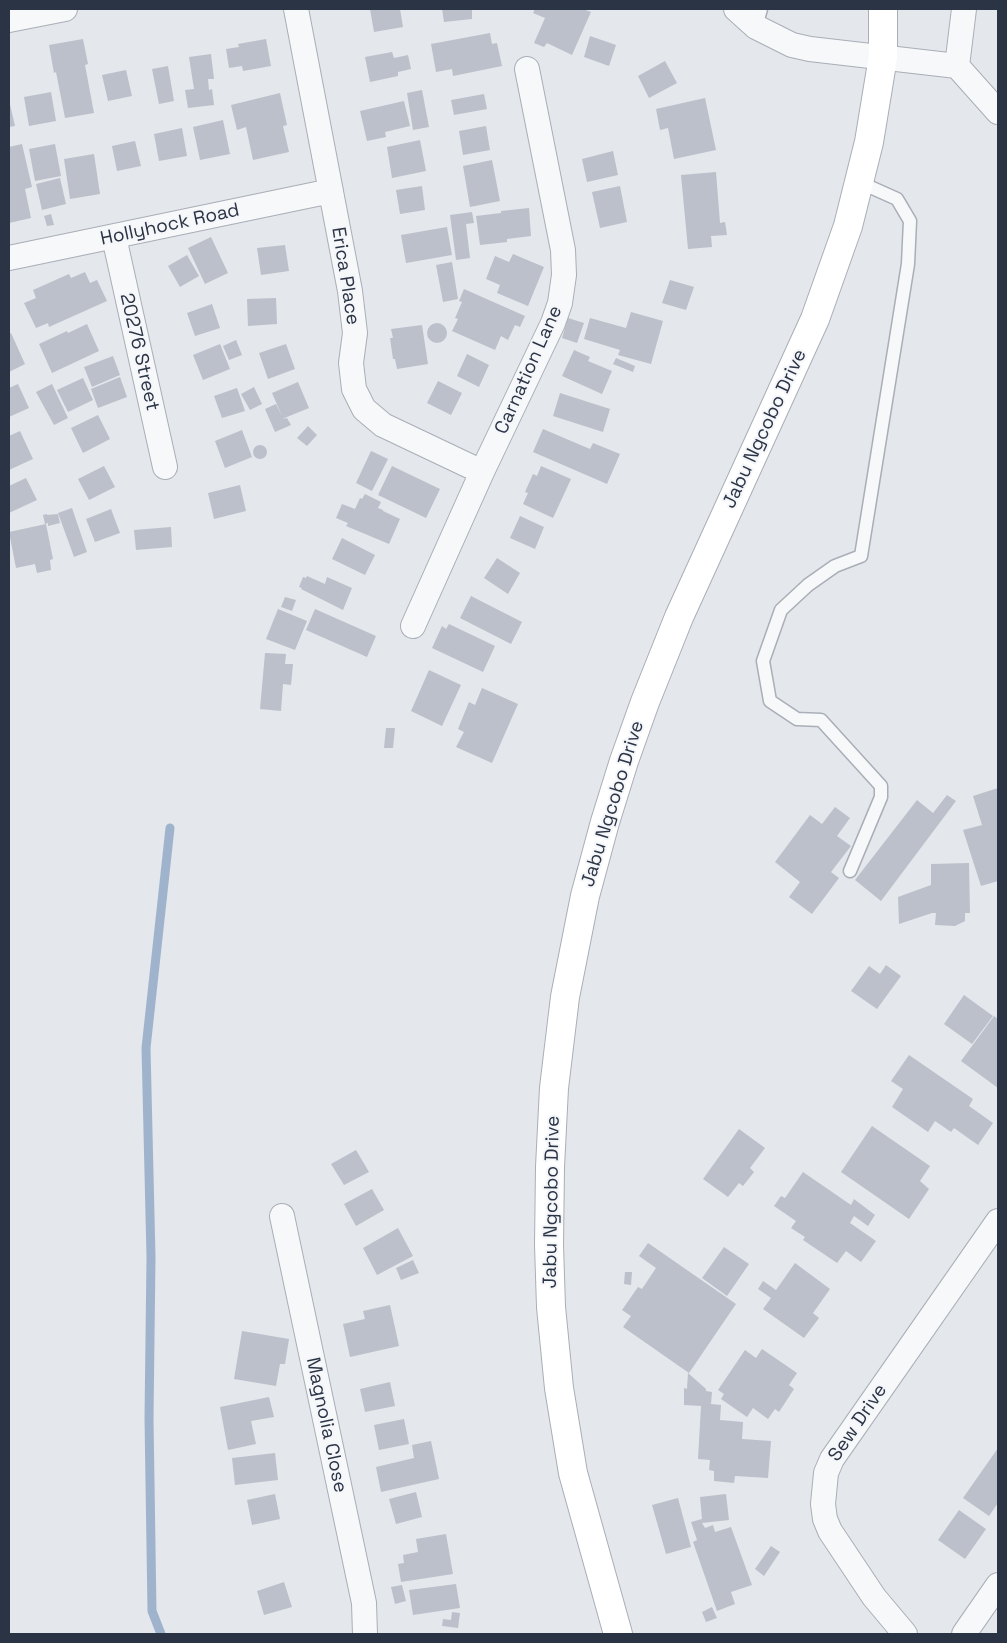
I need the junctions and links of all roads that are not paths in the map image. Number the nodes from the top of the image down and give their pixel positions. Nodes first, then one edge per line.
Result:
1 (65, 9) edge
2 (296, 9) edge
3 (736, 9) edge
4 (883, 9) edge
5 (964, 9) edge
6 (758, 18) edge
7 (9, 20) edge
8 (883, 57) junction
9 (957, 66) junction
10 (527, 69) dead end
11 (998, 112) edge
12 (859, 182) junction
13 (331, 191) junction
14 (114, 237) junction
15 (9, 258) edge
16 (165, 467) dead end
17 (482, 472) junction
18 (413, 626) dead end
19 (850, 871) dead end
20 (282, 1216) dead end
21 (998, 1221) edge
22 (998, 1585) edge
23 (365, 1634) edge
24 (618, 1634) edge
25 (905, 1634) edge
26 (964, 1634) edge

1 - 7 street
2 - 13 street, Erica Place
3 - 6 street
4 - 8 main road, Jabu Ngcobo Drive
5 - 9 street
6 - 8 street
8 - 9 street
8 - 12 main road, Jabu Ngcobo Drive
9 - 11 street
10 - 17 street, Carnation Lane
12 - 19 lane
12 - 24 main road, Jabu Ngcobo Drive
13 - 14 street, Hollyhock Road
13 - 17 street, Erica Place
14 - 15 street, Hollyhock Road
14 - 16 street, 20276 Street
17 - 18 street, Carnation Lane
20 - 23 street, Magnolia Close
21 - 25 street, Sew Drive
22 - 26 street

